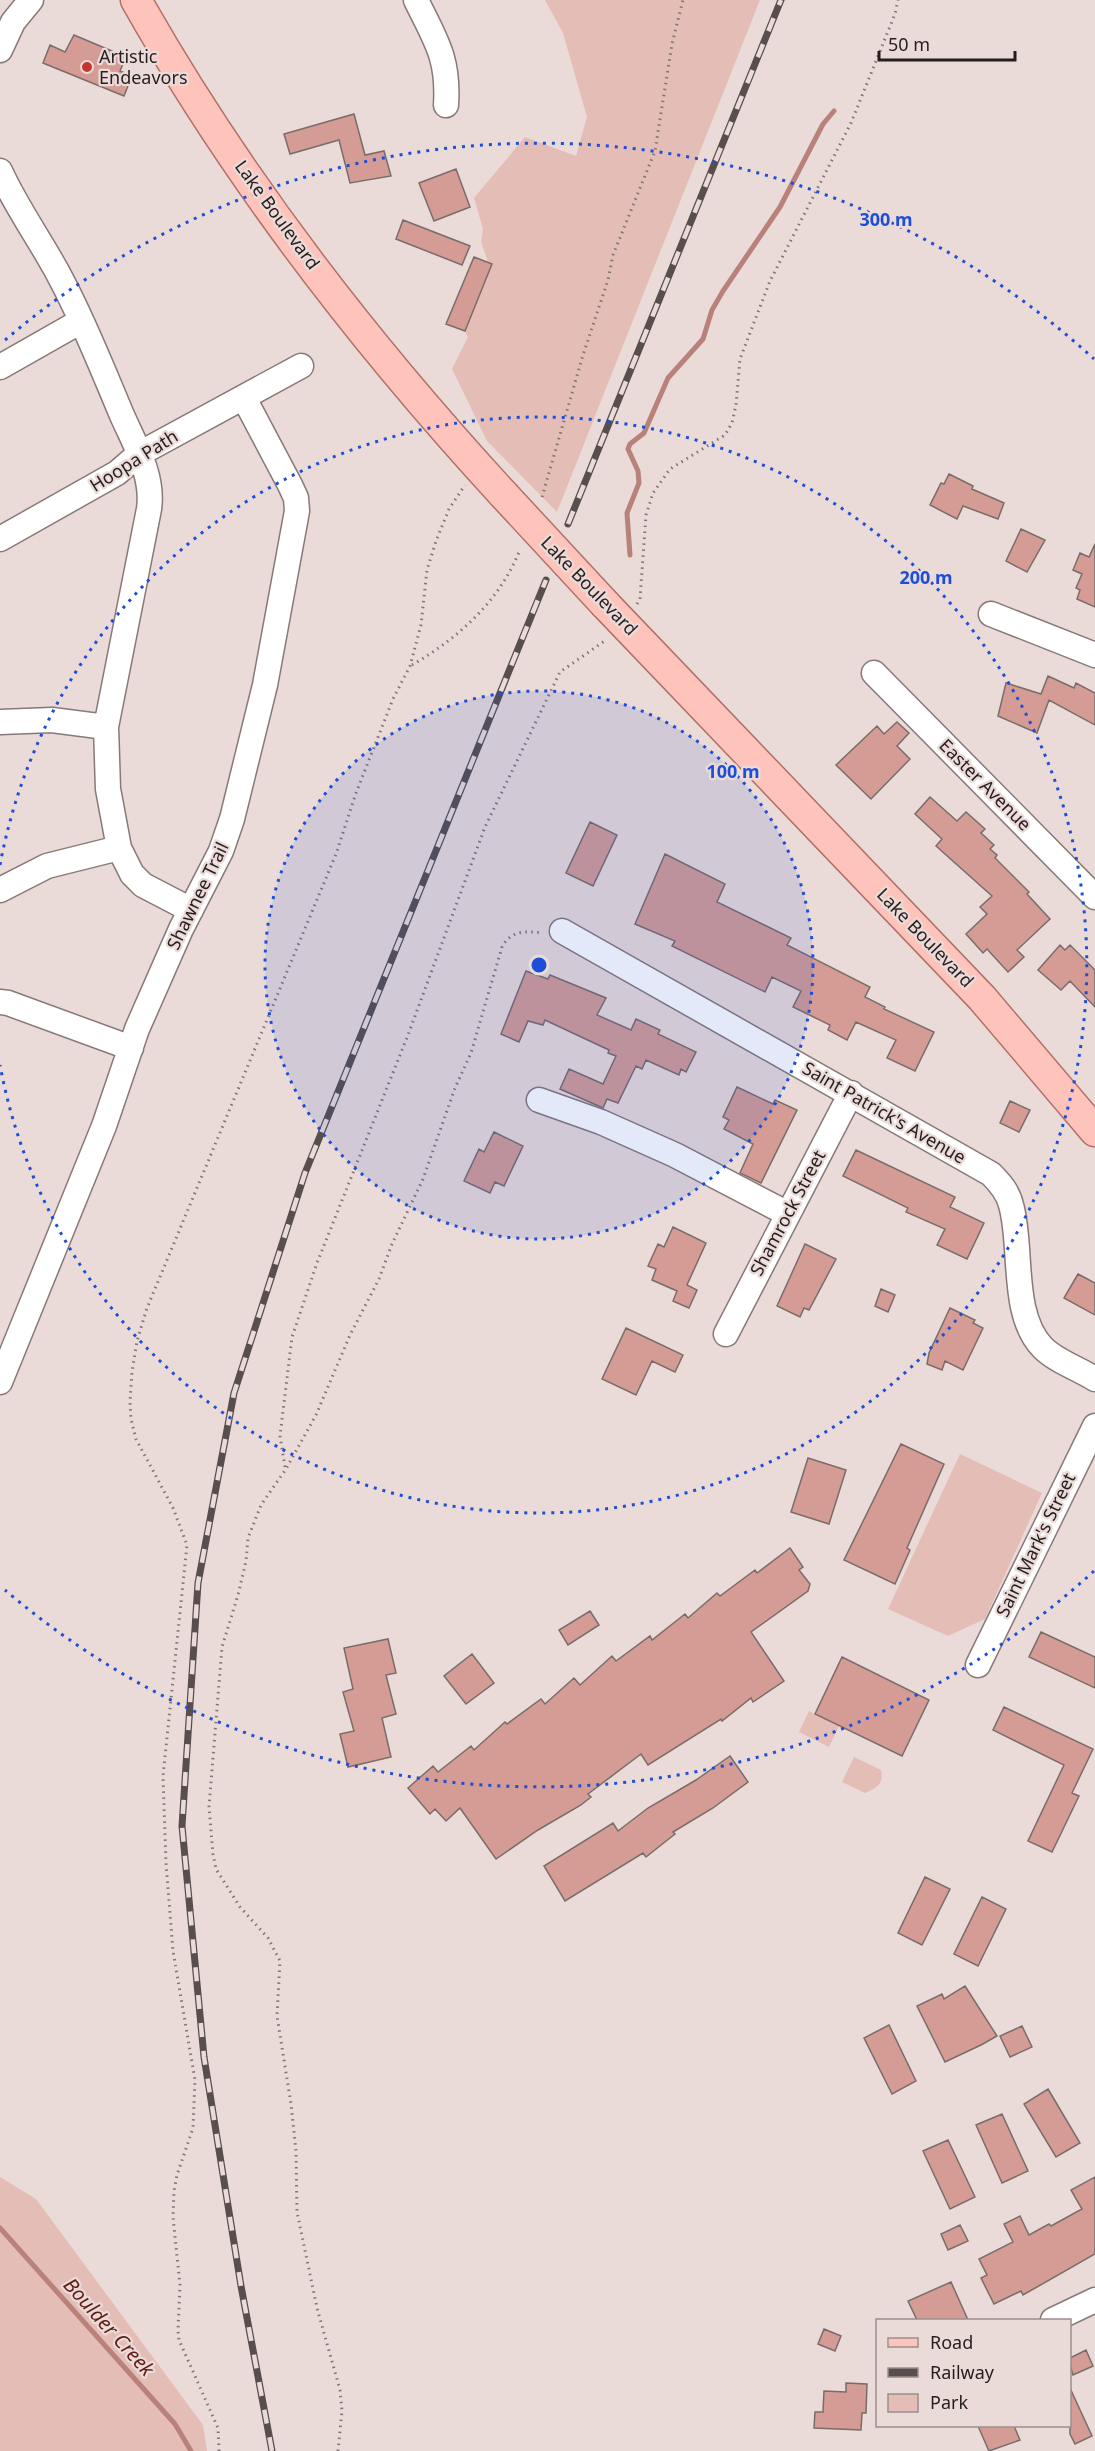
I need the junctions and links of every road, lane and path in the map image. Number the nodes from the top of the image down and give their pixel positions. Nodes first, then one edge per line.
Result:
1 (136, 0) edge
2 (416, 0) edge
3 (683, 0) edge
4 (898, 0) edge
5 (24, 2) edge
6 (0, 50) edge
7 (446, 105) dead end
8 (0, 171) edge
9 (5, 198) edge
10 (81, 321) junction
11 (301, 366) dead end
12 (0, 367) edge
13 (244, 398) junction
14 (139, 454) junction
15 (477, 466) junction
16 (542, 497) dead end
17 (0, 539) edge
18 (519, 552) dead end
19 (616, 614) junction
20 (991, 614) dead end
21 (1095, 656) edge
22 (410, 666) junction
23 (874, 673) dead end
24 (0, 722) edge
25 (106, 727) junction
26 (119, 848) junction
27 (0, 890) edge
28 (1095, 897) edge
29 (190, 910) junction
30 (562, 931) joint
31 (0, 1002) edge
32 (131, 1048) junction
33 (851, 1093) junction
34 (539, 1100) dead end
35 (1095, 1131) edge
36 (788, 1214) junction
37 (726, 1334) dead end
38 (1095, 1379) edge
39 (0, 1382) edge
40 (1095, 1426) edge
41 (286, 1469) junction
42 (978, 1665) dead end
43 (1095, 2300) edge
44 (1055, 2319) edge
45 (219, 2451) edge
46 (338, 2451) edge

1 - 15 main road, Lake Boulevard
2 - 7 street
3 - 16 path
4 - 19 path
5 - 6 street
8 - 9 street
9 - 10 street
10 - 12 street
10 - 14 street
11 - 13 street, Hoopa Path
13 - 14 street, Hoopa Path
13 - 29 street, Shawnee Trail
14 - 17 street, Hoopa Path
14 - 25 street
15 - 19 main road, Lake Boulevard, bridge
15 - 22 path
18 - 22 path
19 - 35 main road, Lake Boulevard
19 - 41 path
20 - 21 street
22 - 45 path
23 - 28 street, Easter Avenue
24 - 25 street
25 - 26 street
26 - 27 street
26 - 29 street
29 - 32 street, Shawnee Trail
30 - 33 street, Saint Patrick's Avenue
30 - 41 path
31 - 32 street
32 - 39 street, Shawnee Trail
33 - 36 street, Shamrock Street
33 - 38 street, Saint Patrick's Avenue
34 - 36 street
36 - 37 street, Shamrock Street
40 - 42 street, Saint Mark's Street
41 - 46 path
43 - 44 street

